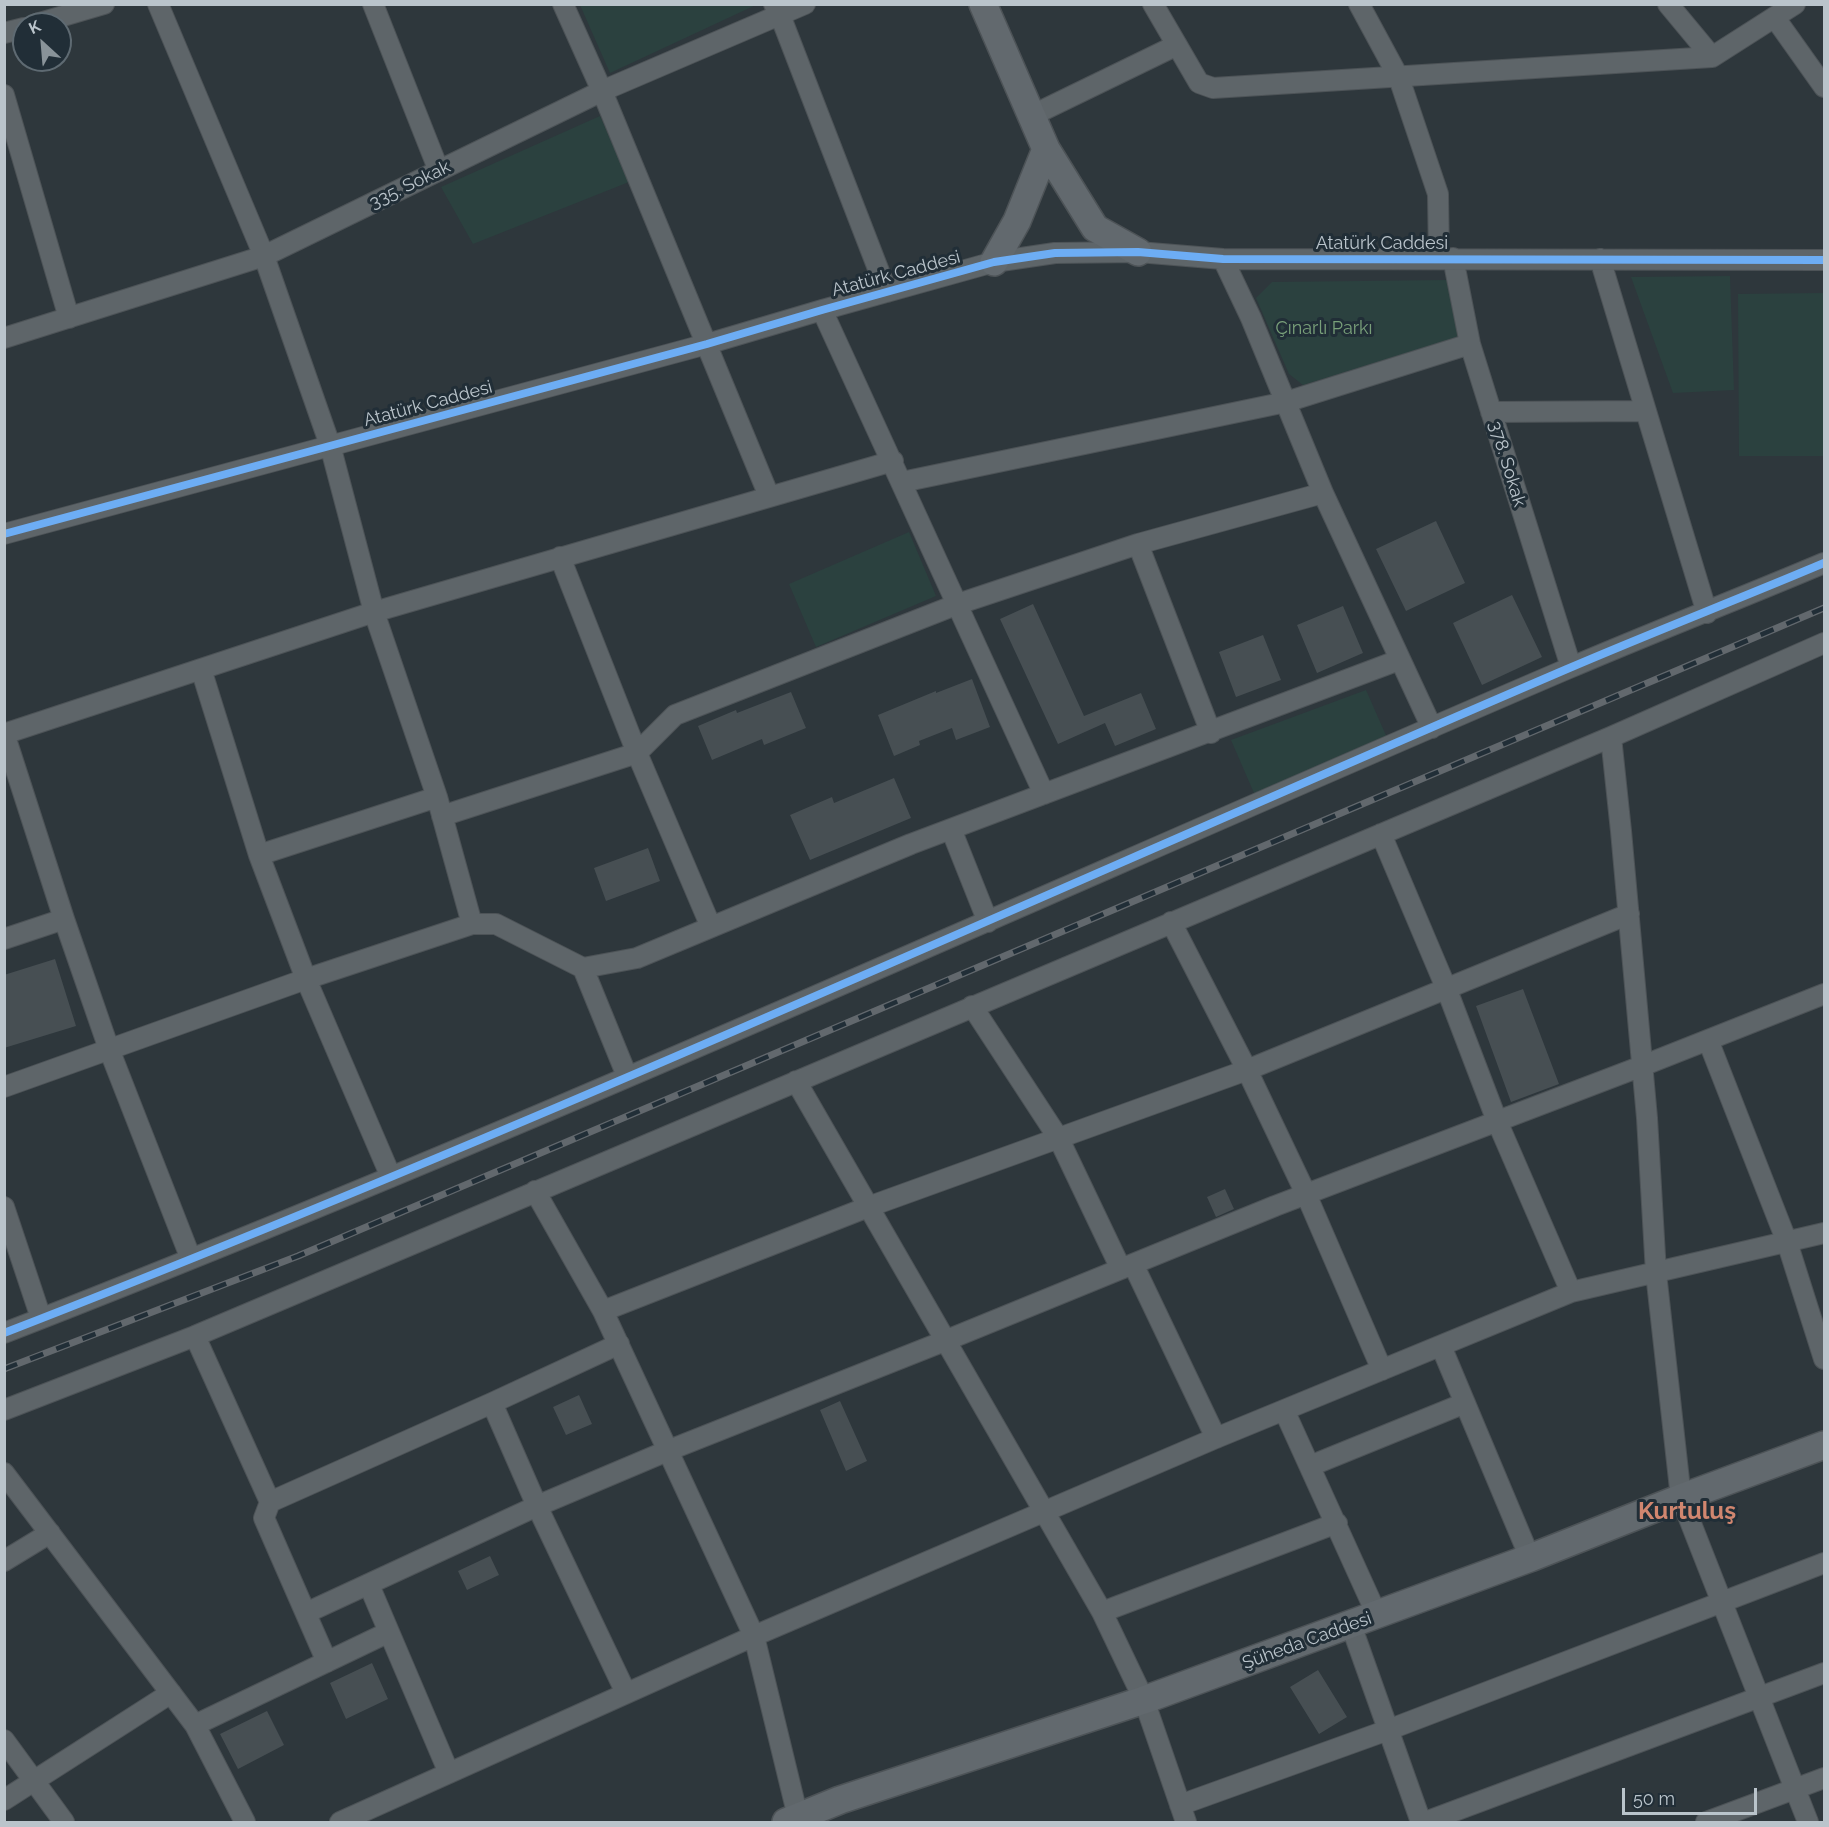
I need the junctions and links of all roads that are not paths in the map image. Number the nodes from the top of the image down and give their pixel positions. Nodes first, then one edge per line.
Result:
1 (104, 4) edge
2 (159, 4) edge
3 (373, 4) edge
4 (563, 4) edge
5 (805, 4) edge
6 (983, 4) edge
7 (1153, 4) edge
8 (1359, 4) edge
9 (1668, 4) edge
10 (1795, 4) edge
11 (777, 10) edge
12 (72, 13) edge
13 (1774, 18) junction
14 (1177, 45) junction
15 (1712, 57) junction
16 (1399, 78) junction
17 (1824, 87) edge
18 (602, 91) junction
19 (4, 95) edge
20 (1031, 116) junction
21 (1046, 149) junction
22 (439, 171) junction
23 (1138, 252) junction
24 (264, 256) junction
25 (1446, 258) junction
26 (1223, 259) junction
27 (1600, 259) junction
28 (1824, 260) edge
29 (994, 262) junction
30 (887, 291) junction
31 (822, 310) junction
32 (69, 318) junction
33 (4, 338) edge
34 (707, 344) junction
35 (1470, 344) junction
36 (1286, 402) junction
37 (1646, 411) junction
38 (1491, 412) junction
39 (330, 445) junction
40 (893, 460) junction
41 (902, 482) junction
42 (1323, 493) junction
43 (769, 496) junction
44 (4, 534) edge
45 (1138, 544) junction
46 (560, 557) junction
47 (1824, 563) edge
48 (958, 604) junction
49 (374, 612) junction
50 (1707, 613) junction
51 (1824, 643) edge
52 (1399, 660) junction
53 (1571, 667) junction
54 (201, 669) junction
55 (1432, 728) junction
56 (1211, 733) junction
57 (5, 734) edge
58 (1611, 737) junction
59 (637, 753) junction
60 (1044, 794) junction
61 (437, 797) junction
62 (442, 816) junction
63 (951, 829) junction
64 (1381, 834) junction
65 (259, 855) junction
66 (1629, 914) junction
67 (64, 919) junction
68 (988, 922) junction
69 (1171, 922) junction
70 (472, 924) junction
71 (711, 927) junction
72 (4, 939) edge
73 (583, 968) junction
74 (306, 979) junction
75 (1447, 990) junction
76 (1824, 994) edge
77 (972, 1006) junction
78 (1708, 1040) junction
79 (109, 1048) junction
80 (1642, 1066) junction
81 (1248, 1070) junction
82 (627, 1076) junction
83 (796, 1081) junction
84 (4, 1087) edge
85 (1497, 1121) junction
86 (1059, 1139) junction
87 (391, 1177) junction
88 (535, 1191) junction
89 (1306, 1194) junction
90 (868, 1207) junction
91 (4, 1208) edge
92 (1824, 1233) edge
93 (1787, 1242) junction
94 (191, 1259) junction
95 (1127, 1266) junction
96 (1656, 1274) junction
97 (1571, 1292) junction
98 (603, 1311) junction
99 (41, 1318) junction
100 (4, 1333) edge
101 (195, 1336) junction
102 (947, 1340) junction
103 (618, 1344) junction
104 (1441, 1346) junction
105 (1824, 1359) edge
106 (1382, 1370) junction
107 (492, 1403) junction
108 (1465, 1403) junction
109 (4, 1410) edge
110 (1284, 1410) junction
111 (1216, 1438) junction
112 (1824, 1445) edge
113 (667, 1451) junction
114 (1310, 1466) junction
115 (4, 1473) edge
116 (1681, 1498) junction
117 (270, 1502) junction
118 (537, 1506) junction
119 (1043, 1511) junction
120 (1337, 1523) junction
121 (50, 1533) junction
122 (1530, 1558) junction
123 (4, 1561) edge
124 (1824, 1563) edge
125 (369, 1585) junction
126 (1722, 1602) junction
127 (1102, 1612) junction
128 (306, 1613) junction
129 (1377, 1615) junction
130 (1351, 1625) junction
131 (389, 1632) junction
132 (754, 1636) junction
133 (327, 1662) junction
134 (1824, 1673) edge
135 (171, 1693) junction
136 (626, 1693) junction
137 (1759, 1698) junction
138 (1144, 1700) junction
139 (195, 1725) junction
140 (1388, 1730) junction
141 (4, 1740) edge
142 (449, 1773) junction
143 (1824, 1778) edge
144 (34, 1782) junction
145 (1795, 1789) junction
146 (4, 1800) edge
147 (1183, 1814) edge
148 (792, 1820) edge
149 (64, 1822) edge
150 (245, 1822) edge
151 (340, 1822) edge
152 (1423, 1822) edge
153 (1706, 1822) edge
154 (1808, 1822) edge

1 - 12 street
2 - 24 street
3 - 22 street
4 - 18 street
5 - 11 street, 335. Sokak
6 - 20 main road
7 - 14 street
8 - 16 street, 378. Sokak
9 - 15 street
10 - 13 street
11 - 18 street, 335. Sokak
11 - 30 street
13 - 15 street
13 - 17 street
14 - 16 street
14 - 20 street
15 - 16 street
16 - 25 street, 378. Sokak
18 - 22 street, 335. Sokak
18 - 34 street
19 - 32 street
20 - 21 main road
21 - 23 main road
21 - 29 main road
22 - 24 street, 335. Sokak
23 - 26 street, Atatürk Caddesi
23 - 29 street, Atatürk Caddesi
24 - 32 street, 335. Sokak
24 - 39 street
25 - 26 street, Atatürk Caddesi
25 - 27 street, Atatürk Caddesi
25 - 35 street, 378. Sokak
26 - 36 street
27 - 28 street, Atatürk Caddesi
27 - 37 street
29 - 30 street, Atatürk Caddesi
30 - 31 street, Atatürk Caddesi
31 - 34 street, Atatürk Caddesi
31 - 40 street
32 - 33 street, 335. Sokak
34 - 39 street, Atatürk Caddesi
34 - 43 street
35 - 36 street
35 - 38 street, 378. Sokak
36 - 41 street
36 - 42 street
37 - 38 street
37 - 50 street
38 - 53 street, 378. Sokak
39 - 44 street, Atatürk Caddesi
39 - 49 street
40 - 41 street
40 - 43 street
41 - 48 street
42 - 45 street
42 - 52 street
43 - 46 street
45 - 48 street
45 - 56 street
46 - 49 street
46 - 59 street
47 - 50 street
48 - 59 street
48 - 60 street
49 - 54 street
49 - 61 street
50 - 53 street
51 - 58 street
52 - 55 street
52 - 56 street
53 - 55 street
54 - 57 street
54 - 65 street
55 - 68 street
56 - 60 street
57 - 67 street
58 - 64 street
58 - 66 street
59 - 62 street
59 - 71 street
60 - 63 street
61 - 62 street
61 - 65 street
62 - 70 street
63 - 68 street
63 - 71 street
64 - 69 street
64 - 75 street
65 - 74 street
66 - 75 street
66 - 80 street
67 - 72 street
67 - 79 street
68 - 82 street
69 - 77 street
69 - 81 street
70 - 73 street
70 - 74 street
71 - 73 street
73 - 82 street
74 - 79 street
74 - 87 street
75 - 81 street
75 - 85 street
76 - 78 street
77 - 83 street
77 - 86 street
78 - 80 street
78 - 93 street
79 - 84 street
79 - 94 street
80 - 85 street
80 - 96 street
81 - 86 street
81 - 89 street
82 - 87 street
83 - 88 street
83 - 90 street
85 - 89 street
85 - 97 street
86 - 90 street
86 - 95 street
87 - 94 street
88 - 98 street
88 - 101 street
89 - 95 street
89 - 106 street
90 - 98 street
90 - 102 street
91 - 99 street
92 - 93 street
93 - 96 street
93 - 105 street
94 - 99 street
95 - 102 street
95 - 111 street
96 - 97 street
96 - 116 street
97 - 104 street
98 - 103 street
99 - 100 street
101 - 109 street
101 - 117 street
102 - 113 street
102 - 119 street
103 - 107 street
103 - 113 street
104 - 106 street
104 - 108 street
106 - 110 street
107 - 117 street
107 - 118 street
108 - 114 street
108 - 122 street
110 - 111 street
110 - 114 street
111 - 119 street
112 - 116 main road, Şüheda Caddesi
113 - 118 street
113 - 132 street
114 - 120 street
115 - 121 street
116 - 122 main road, Şüheda Caddesi
116 - 126 street
117 - 128 street
118 - 125 street
118 - 136 street
119 - 127 street
119 - 132 street
120 - 127 street
120 - 129 street
121 - 123 street
121 - 135 street
122 - 129 main road, Şüheda Caddesi
124 - 126 street
125 - 128 street
125 - 131 street
126 - 137 street
126 - 140 street
127 - 138 street
128 - 133 street
129 - 130 main road, Şüheda Caddesi
130 - 138 main road, Şüheda Caddesi
130 - 140 street
131 - 133 street
131 - 142 street
132 - 136 street
132 - 148 street
133 - 139 street
134 - 137 street
135 - 139 street
135 - 144 street
136 - 142 street
137 - 145 street
137 - 152 street
138 - 147 street
138 - 148 main road, Şüheda Caddesi
139 - 150 street
140 - 147 street
140 - 152 street
141 - 144 street
142 - 151 street
143 - 145 street
144 - 146 street
144 - 149 street
145 - 153 street
145 - 154 street

